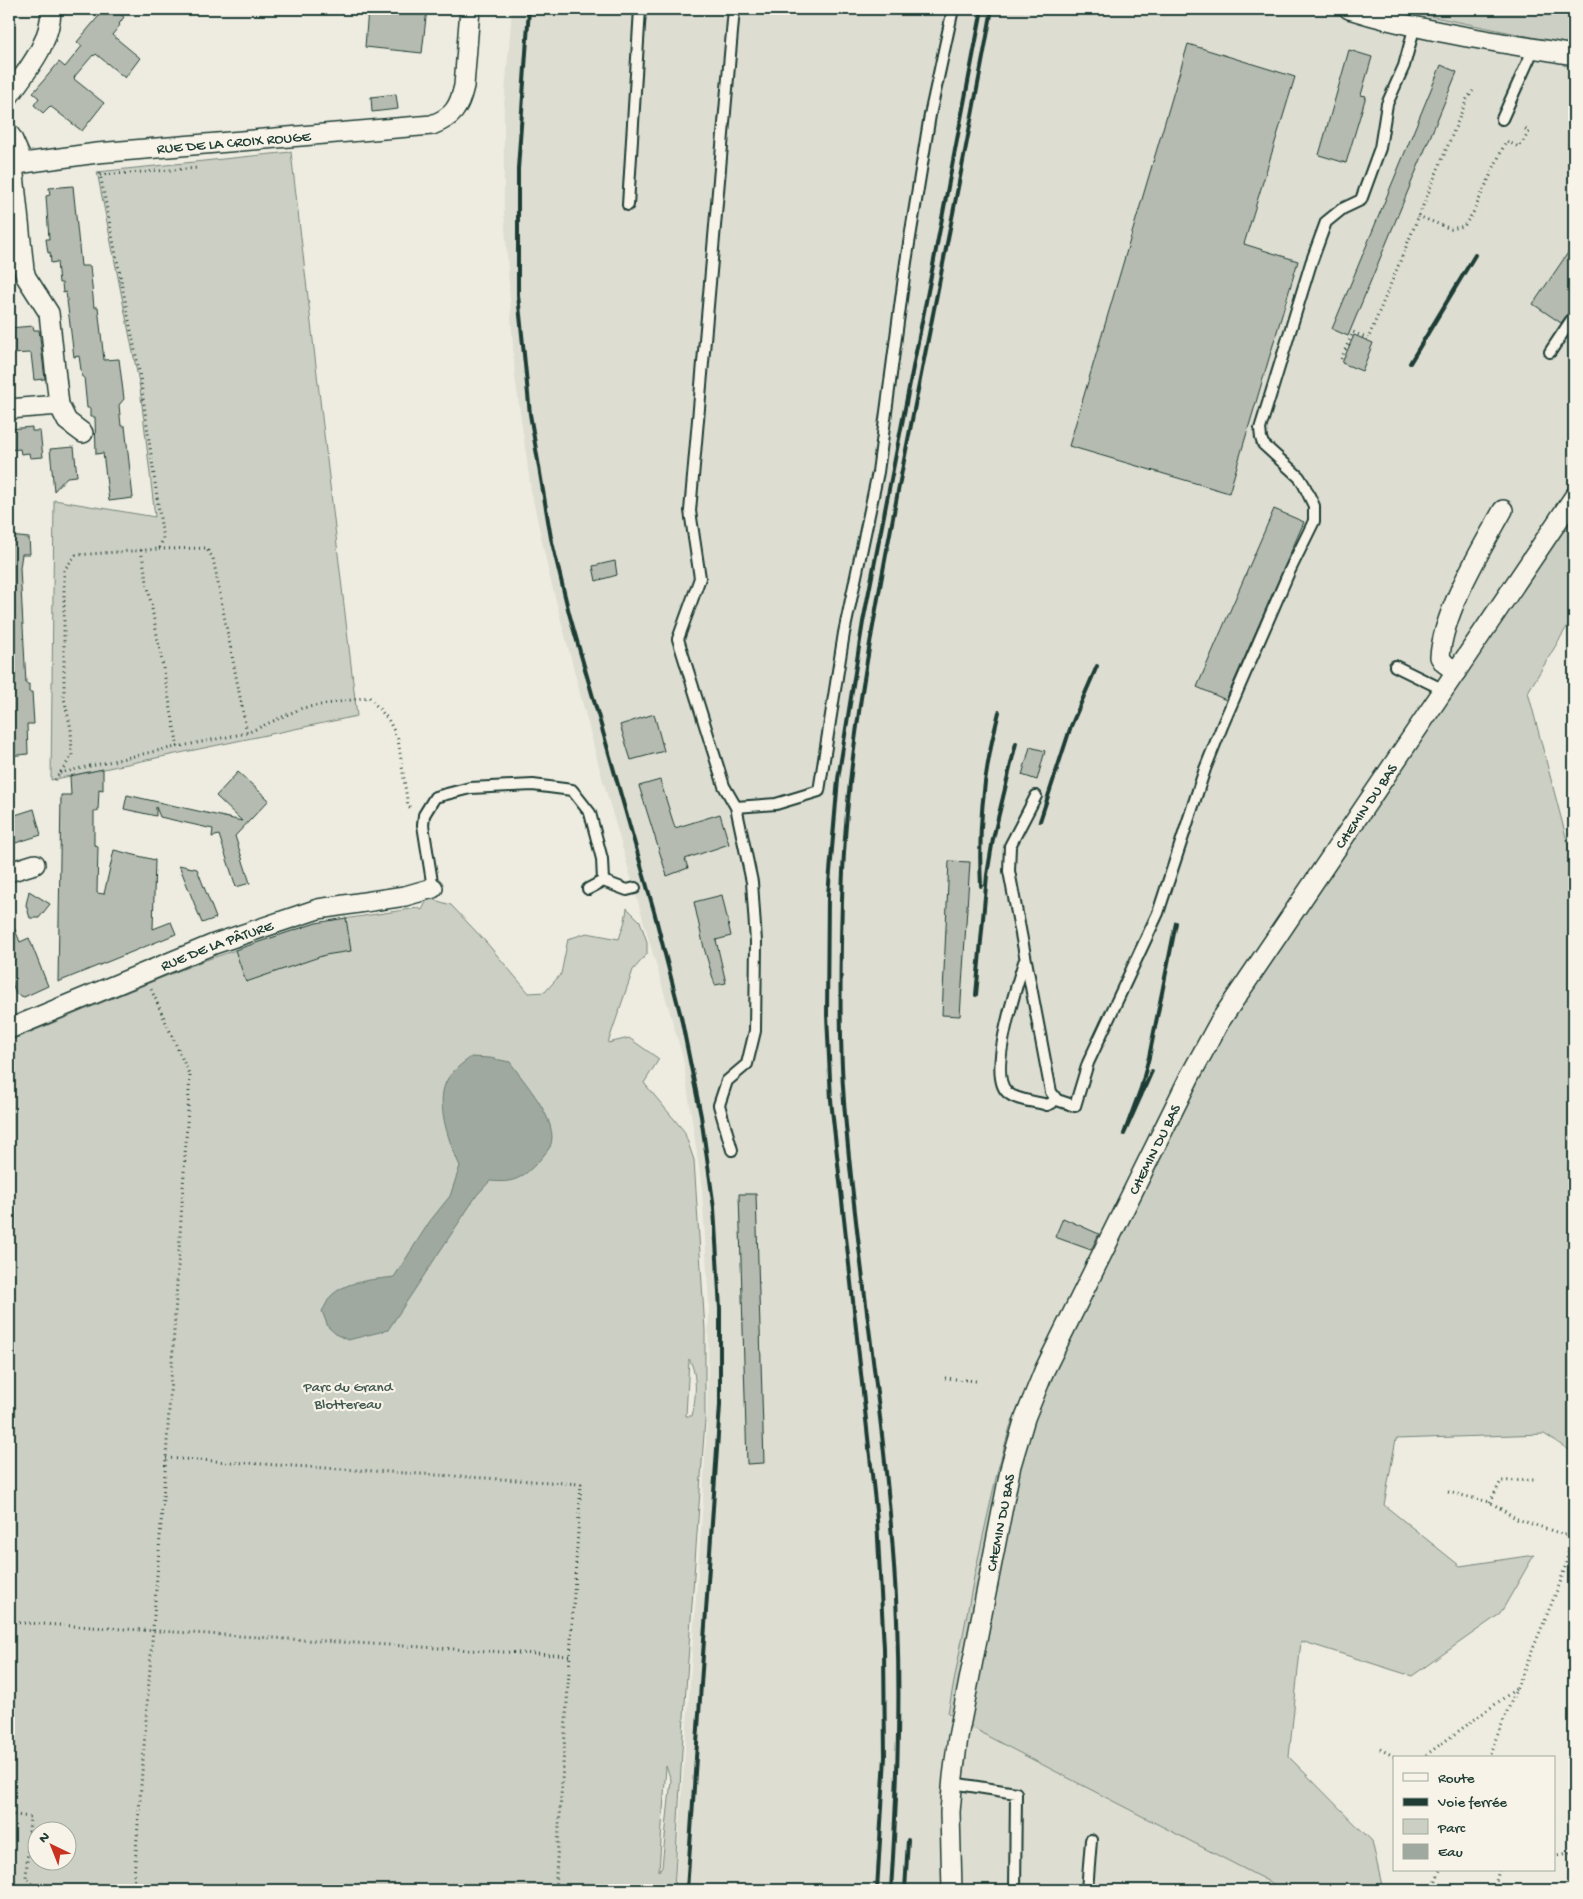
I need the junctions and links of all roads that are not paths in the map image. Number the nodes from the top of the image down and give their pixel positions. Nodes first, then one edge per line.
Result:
1 (51, 9) edge
2 (470, 9) edge
3 (640, 9) edge
4 (734, 9) edge
5 (954, 9) edge
6 (1349, 9) edge
7 (1415, 25) junction
8 (1534, 48) junction
9 (1574, 55) edge
10 (9, 96) edge
11 (1502, 119) dead end
12 (9, 134) edge
13 (15, 164) edge
14 (628, 205) dead end
15 (1574, 316) edge
16 (1550, 352) dead end
17 (59, 405) junction
18 (9, 409) edge
19 (82, 433) dead end
20 (1574, 497) edge
21 (1503, 510) dead end
22 (1395, 666) dead end
23 (1456, 672) junction
24 (1444, 690) junction
25 (1036, 796) dead end
26 (736, 808) junction
27 (35, 864) dead end
28 (9, 872) edge
29 (603, 881) junction
30 (433, 888) joint
31 (635, 888) dead end
32 (588, 889) dead end
33 (1025, 959) junction
34 (9, 1030) edge
35 (1055, 1098) junction
36 (732, 1150) dead end
37 (952, 1783) junction
38 (1091, 1840) dead end
39 (952, 1890) edge
40 (1015, 1890) edge
41 (1087, 1890) edge

1 - 10 street
2 - 13 street, RUE DE LA CROIX ROUGE
3 - 14 lane
4 - 26 lane
5 - 26 lane
6 - 7 street
7 - 8 street
7 - 35 lane
8 - 9 street
8 - 11 lane
12 - 13 street
13 - 17 street
15 - 16 lane
17 - 18 street
17 - 19 street
20 - 23 street, CHEMIN DU BAS
21 - 23 street
22 - 24 lane
23 - 24 street, CHEMIN DU BAS
24 - 37 street, CHEMIN DU BAS
25 - 33 lane
26 - 36 lane
27 - 28 street
29 - 30 lane
29 - 31 lane
29 - 32 lane
30 - 34 street, RUE DE LA PÂTURE
33 - 35 lane
33 - 35 lane
37 - 39 street, CHEMIN DU BAS
37 - 40 lane
38 - 41 lane

